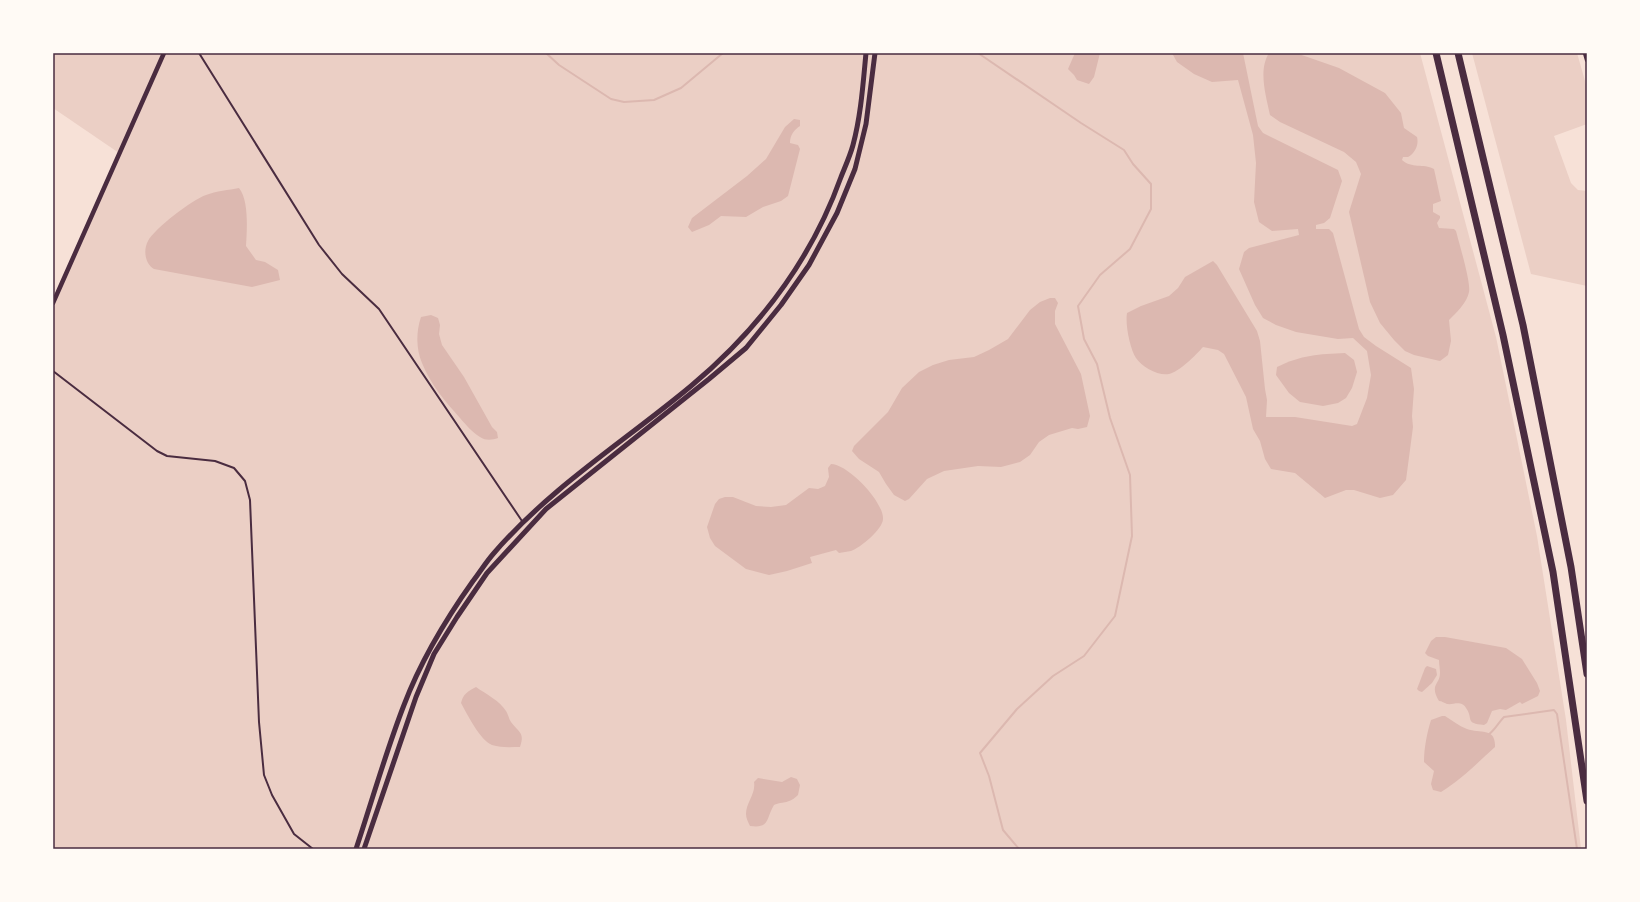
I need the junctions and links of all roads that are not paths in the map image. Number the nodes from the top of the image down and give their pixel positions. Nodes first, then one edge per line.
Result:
1 (164, 53) edge
2 (199, 53) edge
3 (866, 53) edge
4 (875, 53) edge
5 (1436, 53) edge
6 (1458, 53) edge
7 (1585, 53) edge
8 (1587, 60) edge
9 (53, 302) edge
10 (53, 371) edge
11 (523, 522) junction
12 (1587, 674) edge
13 (1587, 801) edge
14 (313, 849) edge
15 (356, 849) edge
16 (364, 849) edge

1 - 9 street
2 - 11 lane
3 - 11 main road
4 - 16 main road
5 - 13 highway
6 - 12 highway
7 - 8 street
10 - 14 lane
11 - 15 main road

